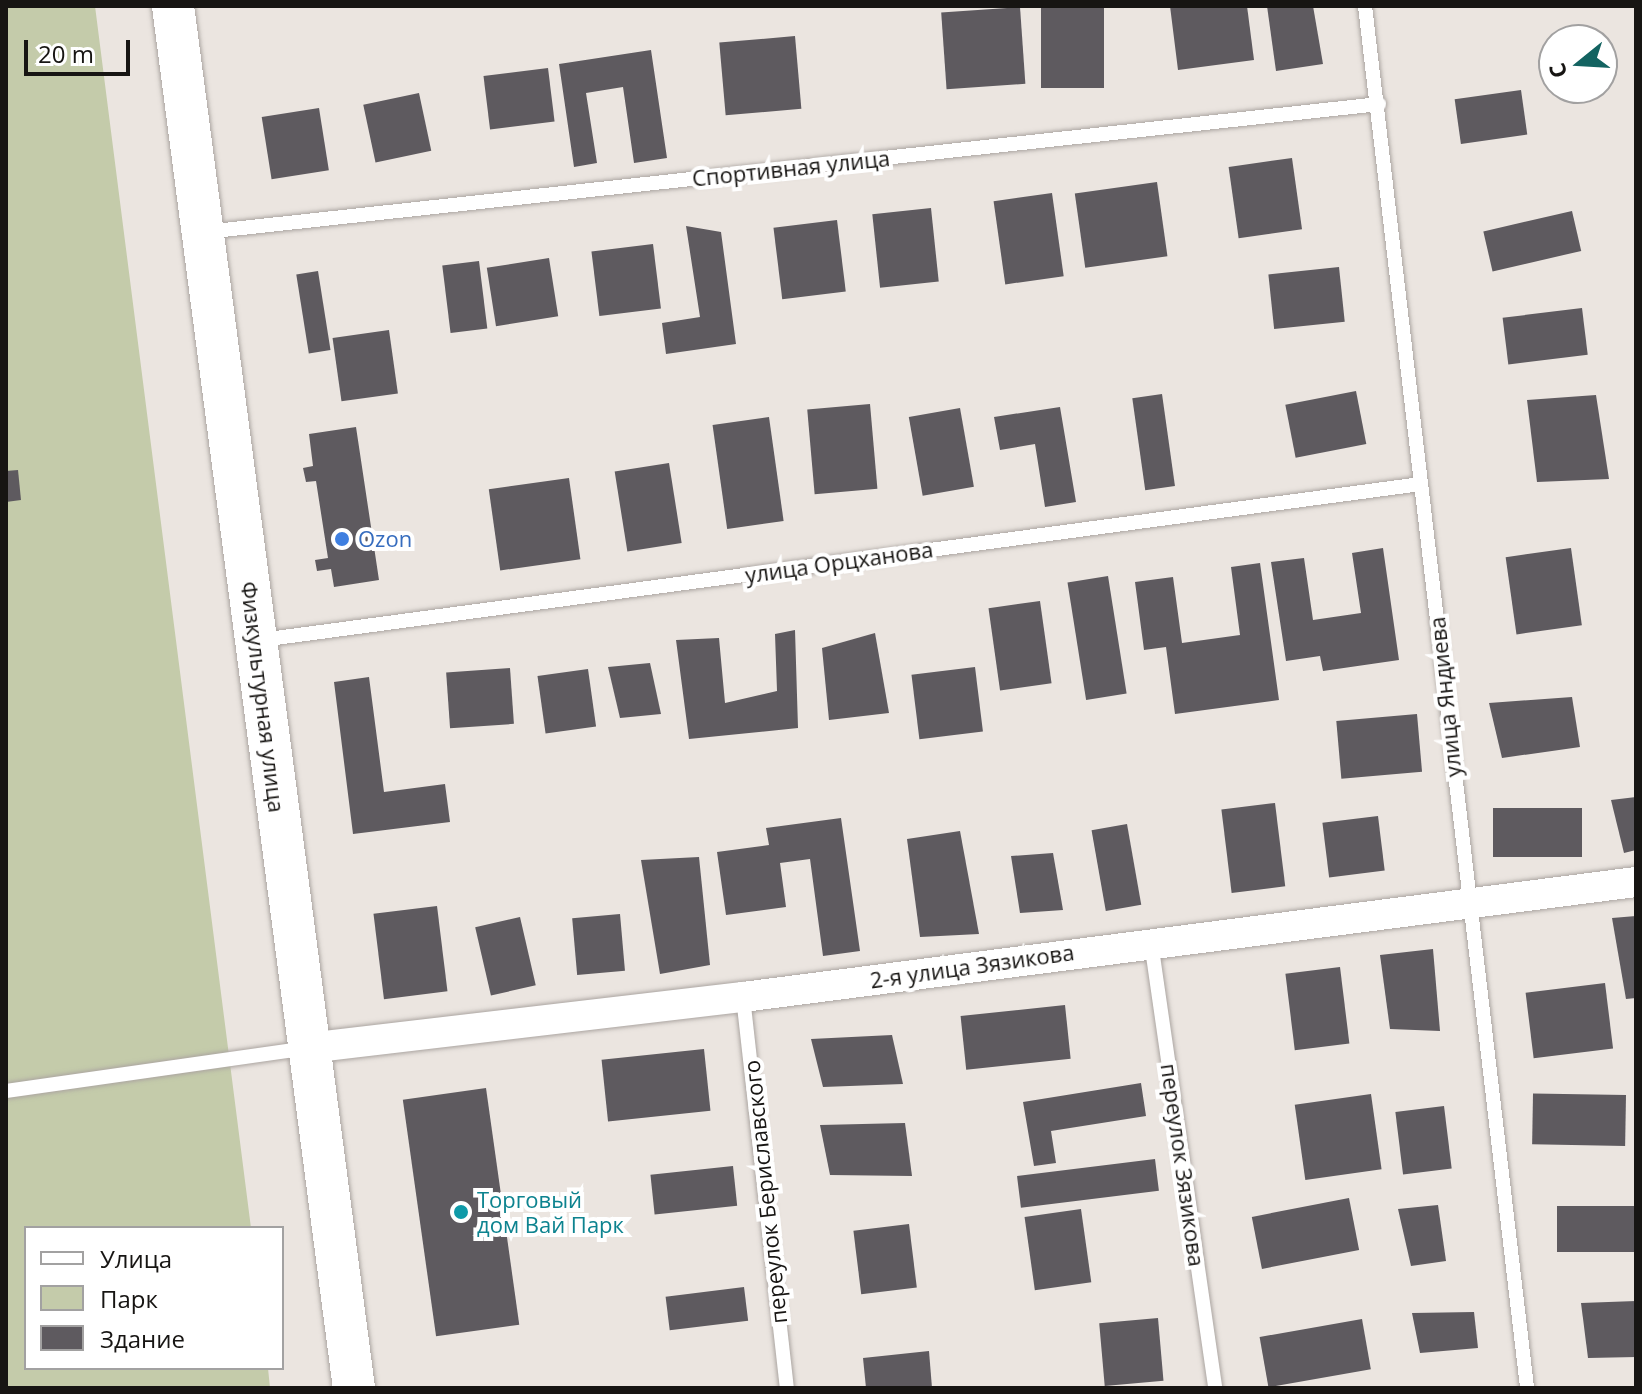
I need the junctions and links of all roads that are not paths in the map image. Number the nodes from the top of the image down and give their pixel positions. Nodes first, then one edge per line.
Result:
1 (173, 6) edge
2 (1365, 6) edge
3 (1379, 104) junction
4 (204, 232) junction
5 (1421, 484) junction
6 (256, 641) junction
7 (1636, 882) edge
8 (1468, 902) junction
9 (1151, 942) junction
10 (743, 997) junction
11 (308, 1048) junction
12 (6, 1091) edge
13 (354, 1388) edge
14 (787, 1388) edge
15 (1215, 1388) edge
16 (1527, 1388) edge

1 - 4 main road, Физкультурная улица
2 - 3 lane, улица Яндиева
3 - 4 lane, Спортивная улица
3 - 5 lane, улица Яндиева
4 - 6 main road, Физкультурная улица
5 - 6 lane, улица Орцханова
5 - 8 lane, улица Яндиева
6 - 11 main road, Физкультурная улица
7 - 8 street, 2-я улица Зязикова
8 - 9 street, 2-я улица Зязикова
8 - 16 lane, улица Яндиева
9 - 10 street, 2-я улица Зязикова
9 - 15 lane, переулок Зязикова
10 - 11 street, 2-я улица Зязикова
10 - 14 lane, переулок Бериславского
11 - 12 lane
11 - 13 main road, Физкультурная улица

